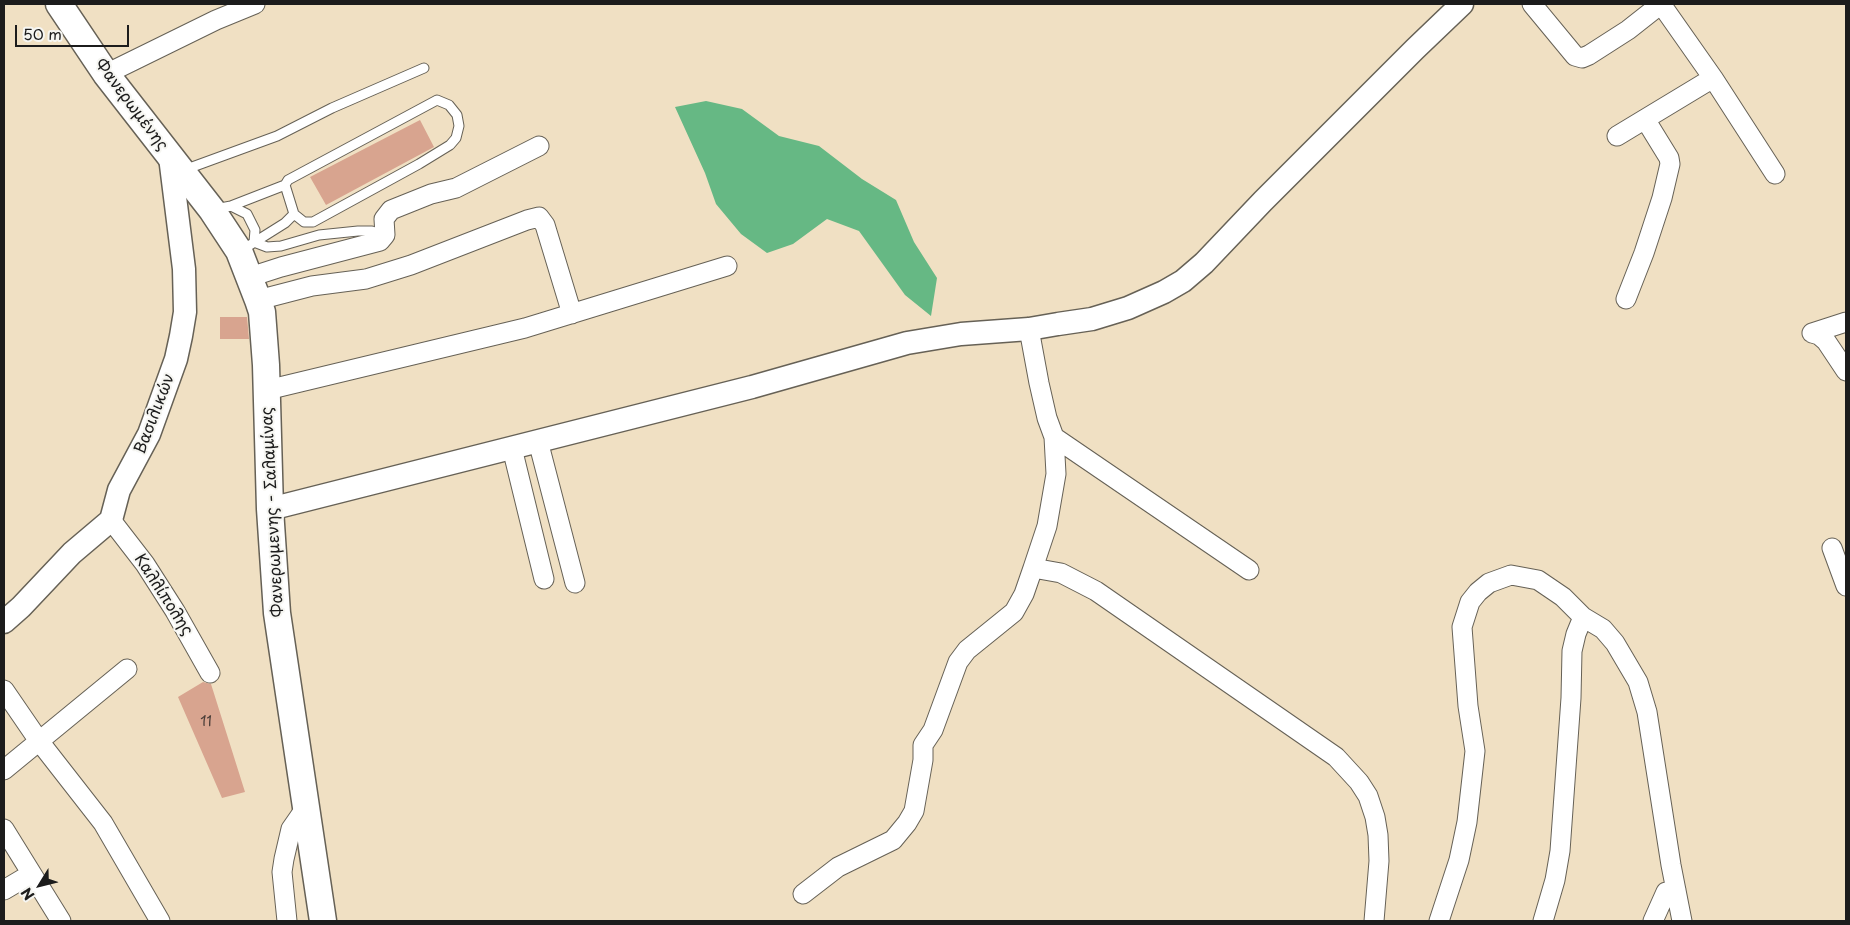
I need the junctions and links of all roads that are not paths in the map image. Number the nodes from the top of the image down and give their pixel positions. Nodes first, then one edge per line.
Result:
1 (59, 4) edge
2 (255, 4) edge
3 (1462, 4) edge
4 (1532, 4) edge
5 (1661, 4) edge
6 (424, 68) dead end
7 (106, 74) junction
8 (1713, 78) junction
9 (1645, 119) junction
10 (1618, 136) dead end
11 (539, 146) dead end
12 (176, 164) junction
13 (1775, 174) dead end
14 (285, 185) junction
15 (221, 208) junction
16 (294, 214) junction
17 (385, 235) junction
18 (246, 247) junction
19 (727, 266) dead end
20 (254, 288) junction
21 (1626, 299) dead end
22 (572, 314) junction
23 (1846, 322) edge
24 (1029, 329) junction
25 (1846, 371) edge
26 (267, 390) junction
27 (1054, 437) junction
28 (538, 441) junction
29 (512, 448) junction
30 (270, 509) junction
31 (111, 520) junction
32 (1832, 548) dead end
33 (1033, 568) junction
34 (1249, 570) dead end
35 (544, 579) dead end
36 (575, 583) dead end
37 (1846, 586) edge
38 (1583, 618) junction
39 (4, 622) edge
40 (128, 669) dead end
41 (210, 673) dead end
42 (4, 690) edge
43 (39, 741) junction
44 (4, 770) edge
45 (307, 806) junction
46 (4, 829) edge
47 (31, 874) junction
48 (4, 890) edge
49 (1676, 890) junction
50 (803, 894) dead end
51 (153, 919) edge
52 (61, 921) edge
53 (287, 921) edge
54 (323, 921) edge
55 (1374, 921) edge
56 (1439, 921) edge
57 (1543, 921) edge
58 (1653, 921) edge
59 (1682, 921) edge

1 - 7 main road, Φανερωμένης
2 - 7 street
3 - 24 street
4 - 5 street
5 - 8 street
6 - 12 lane
7 - 12 main road, Φανερωμένης
8 - 9 street
8 - 13 street
9 - 10 street
9 - 21 street
11 - 17 street
12 - 15 main road, Φανερωμενης - Σαλαμίνας
12 - 31 street, Βασιλικών
14 - 15 lane
14 - 16 lane
14 - 16 lane
15 - 18 main road, Φανερωμενης - Σαλαμίνας
16 - 18 lane
17 - 18 lane
17 - 20 street
18 - 20 main road, Φανερωμενης - Σαλαμίνας
19 - 22 street
20 - 22 street
20 - 26 main road, Φανερωμενης - Σαλαμίνας
22 - 26 street
23 - 25 street
24 - 27 street
24 - 28 street
26 - 30 main road, Φανερωμενης - Σαλαμίνας
27 - 33 street
27 - 34 street
28 - 29 street
28 - 36 street
29 - 30 street
29 - 35 street
30 - 45 main road, Φανερωμενης - Σαλαμίνας
31 - 39 street
31 - 41 street, Καλλίπολης
32 - 37 street
33 - 50 street
33 - 55 street
38 - 49 street
38 - 56 street
38 - 57 street
40 - 43 street
42 - 43 street
43 - 44 street
43 - 51 street
45 - 53 street
45 - 54 main road, Φανερωμενης - Σαλαμίνας
46 - 47 street
47 - 48 street
47 - 52 street
49 - 58 street
49 - 59 street

